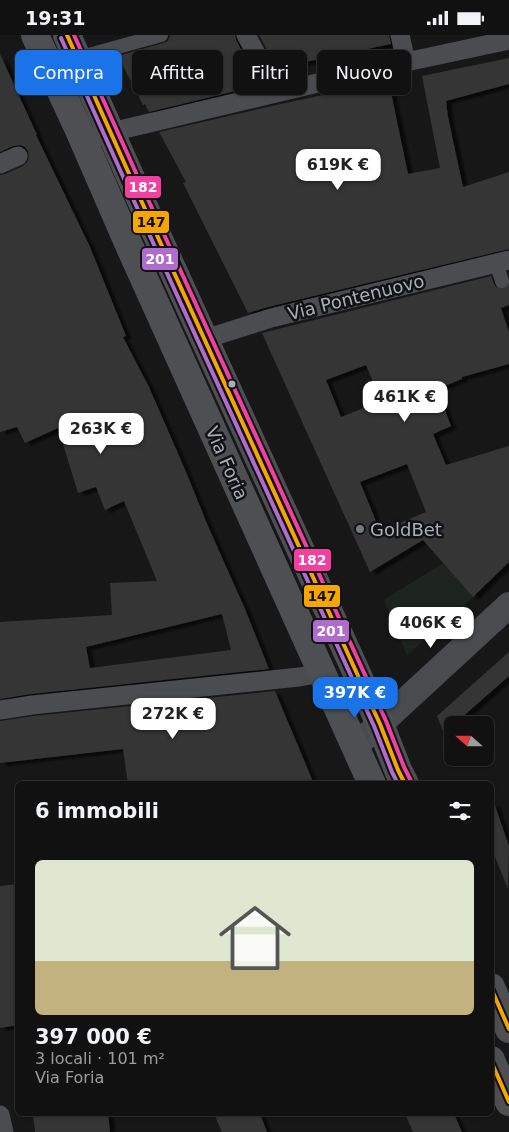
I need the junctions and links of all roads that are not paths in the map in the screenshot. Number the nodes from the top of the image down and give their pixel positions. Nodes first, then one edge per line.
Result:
1 (35, 35) edge
2 (161, 35) edge
3 (246, 35) edge
4 (400, 35) edge
5 (509, 41) edge
6 (72, 46) edge
7 (254, 50) edge
8 (403, 50) edge
9 (411, 61) edge
10 (265, 95) edge
11 (111, 132) junction
12 (83, 141) junction
13 (18, 156) dead end
14 (0, 163) edge
15 (502, 268) edge
16 (205, 339) junction
17 (509, 605) edge
18 (323, 673) junction
19 (0, 710) edge
20 (380, 724) junction
21 (356, 745) junction
22 (371, 781) edge
23 (404, 781) edge
24 (494, 994) edge
25 (509, 1029) edge
26 (494, 1067) edge
27 (509, 1102) edge
28 (0, 1115) edge
29 (4, 1132) edge

1 - 12 main road, Via Foria
2 - 6 street
3 - 7 street
4 - 8 street
5 - 9 street
6 - 11 main road, Via Foria
10 - 11 street
11 - 12 street
11 - 16 main road, Via Foria
12 - 18 main road, Via Foria
13 - 14 street
15 - 16 street, Via Pontenuovo
16 - 20 main road, Via Foria
17 - 20 main road
18 - 19 street
18 - 21 main road, Via Foria
20 - 21 main road
20 - 23 main road, Via Foria
21 - 22 main road, Via Foria
24 - 25 main road
26 - 27 main road
28 - 29 street

